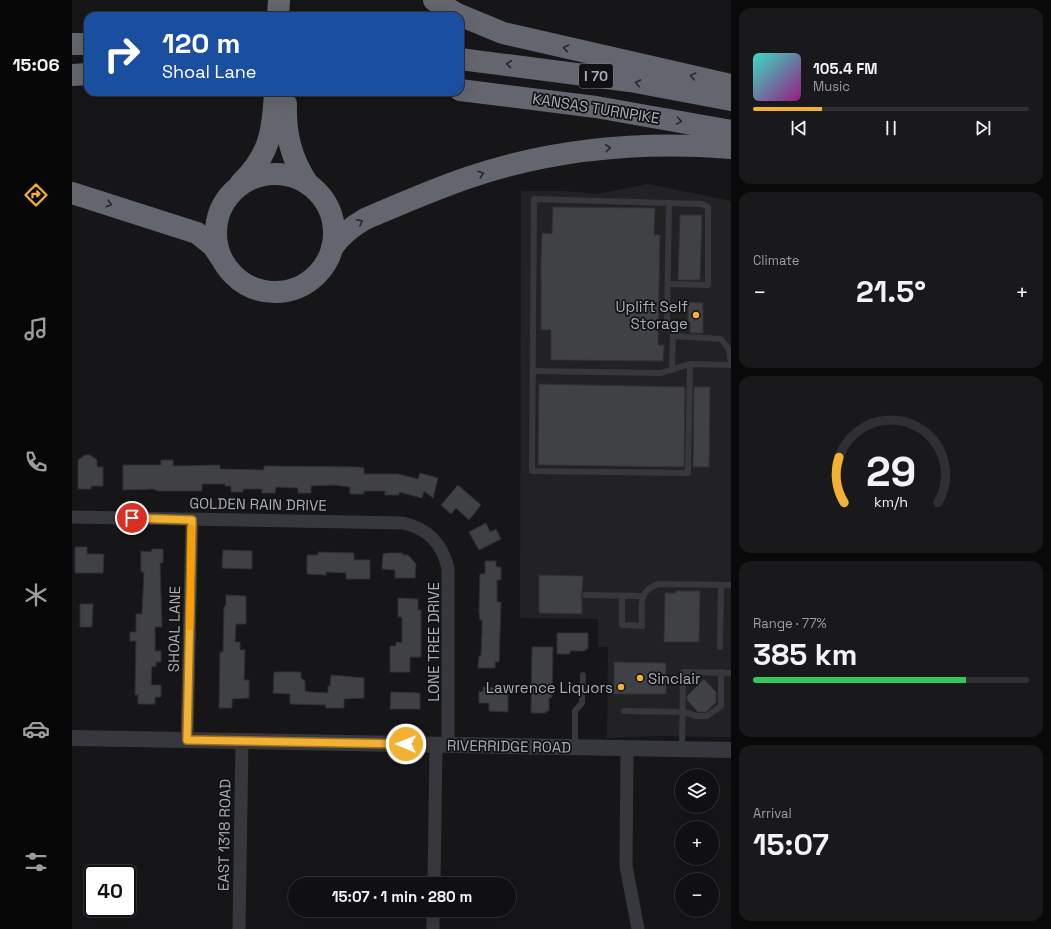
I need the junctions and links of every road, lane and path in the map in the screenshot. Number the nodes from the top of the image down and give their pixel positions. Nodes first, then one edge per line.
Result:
1 (279, 0) edge
2 (291, 0) edge
3 (434, 0) edge
4 (278, 12) edge
5 (290, 12) edge
6 (454, 12) edge
7 (464, 17) edge
8 (72, 44) edge
9 (84, 44) edge
10 (464, 60) edge
11 (84, 74) edge
12 (72, 75) edge
13 (731, 85) edge
14 (464, 90) edge
15 (275, 96) edge
16 (287, 96) edge
17 (731, 100) edge
18 (731, 131) edge
19 (279, 136) junction
20 (731, 148) edge
21 (308, 184) junction
22 (238, 186) junction
23 (72, 193) edge
24 (670, 203) junction
25 (332, 248) junction
26 (224, 263) junction
27 (668, 284) junction
28 (673, 336) junction
29 (690, 364) junction
30 (731, 365) edge
31 (672, 370) junction
32 (533, 371) junction
33 (72, 517) edge
34 (192, 520) junction
35 (436, 542) joint
36 (721, 585) junction
37 (731, 585) edge
38 (585, 595) dead end
39 (622, 596) junction
40 (642, 596) junction
41 (720, 647) dead end
42 (722, 672) junction
43 (731, 673) edge
44 (582, 675) dead end
45 (624, 712) dead end
46 (683, 712) junction
47 (72, 738) edge
48 (187, 740) junction
49 (242, 741) junction
50 (442, 745) junction
51 (575, 748) junction
52 (628, 749) junction
53 (682, 749) junction
54 (731, 750) edge
55 (434, 877) edge
56 (433, 917) edge
57 (239, 929) edge
58 (433, 929) edge
59 (638, 929) edge

1 - 4 highway
2 - 5 highway
6 -> 3 highway
13 -> 7 highway
8 - 9 highway
17 -> 10 highway, KANSAS TURNPIKE / I 70
11 - 12 highway
14 -> 18 highway, KANSAS TURNPIKE / I 70
15 - 19 highway
16 - 19 highway
19 - 21 highway
19 - 22 highway
25 -> 20 highway
21 - 22 highway
21 - 25 highway
22 - 26 highway
23 -> 26 highway
24 - 27 lane
24 - 27 lane
24 - 32 lane
25 - 26 highway
27 - 28 lane
28 - 30 lane
28 - 31 lane
29 - 30 lane
29 - 31 lane
29 - 32 lane
31 - 32 lane
33 - 34 street, GOLDEN RAIN DRIVE
34 - 35 street, GOLDEN RAIN DRIVE
34 - 48 street, SHOAL LANE
35 - 50 street, LONE TREE DRIVE
36 - 37 lane
36 - 40 lane
36 - 41 lane
38 - 39 lane
39 - 40 lane
39 - 40 lane
42 - 43 lane
42 - 46 lane
42 - 46 lane
44 - 51 lane
45 - 46 lane
46 - 53 lane
47 - 48 street, RIVERRIDGE ROAD
48 - 49 street, RIVERRIDGE ROAD
49 - 50 street, RIVERRIDGE ROAD
49 - 57 street, EAST 1318 ROAD
50 - 51 street, RIVERRIDGE ROAD
50 - 55 street, LONE TREE DRIVE
51 - 52 street, RIVERRIDGE ROAD
52 - 53 street, RIVERRIDGE ROAD
52 - 59 street
53 - 54 street, RIVERRIDGE ROAD
56 - 58 street

